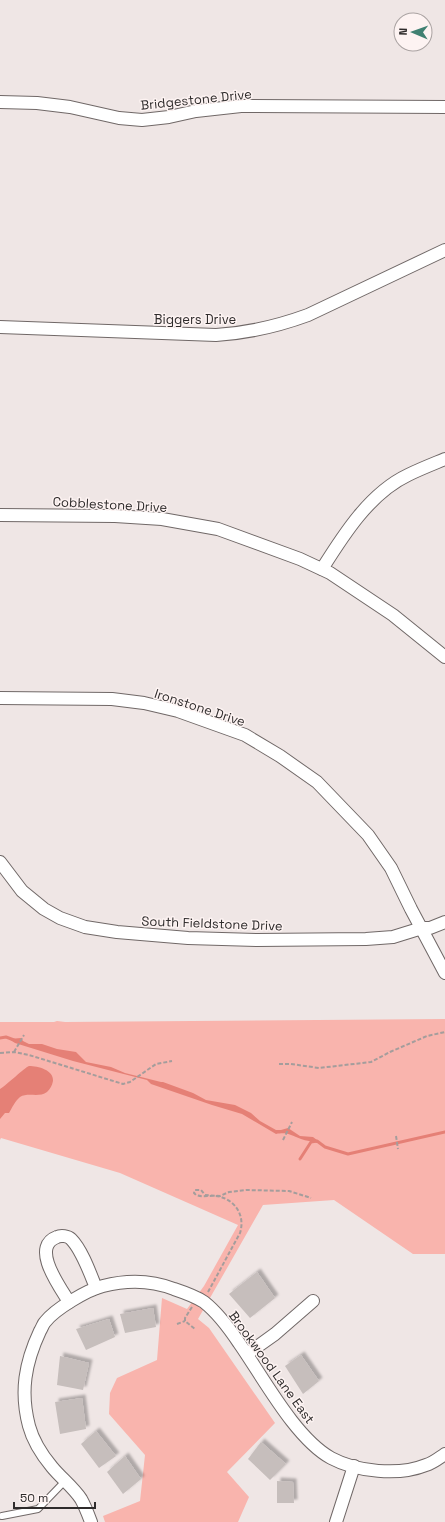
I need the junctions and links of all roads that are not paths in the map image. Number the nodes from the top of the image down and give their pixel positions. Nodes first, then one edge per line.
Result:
1 (0, 102) edge
2 (445, 107) edge
3 (445, 250) edge
4 (0, 327) edge
5 (445, 459) edge
6 (0, 515) edge
7 (322, 569) junction
8 (445, 658) edge
9 (0, 698) edge
10 (0, 862) edge
11 (445, 922) edge
12 (422, 928) junction
13 (445, 974) edge
14 (96, 1288) junction
15 (313, 1301) dead end
16 (69, 1302) junction
17 (247, 1354) junction
18 (445, 1454) edge
19 (354, 1466) junction
20 (65, 1481) junction
21 (2, 1516) dead end
22 (91, 1522) edge
23 (336, 1522) edge

1 - 2 street, Bridgestone Drive
3 - 4 street, Biggers Drive
5 - 7 street
6 - 7 street, Cobblestone Drive
7 - 8 street, Cobblestone Drive
9 - 12 street, Ironstone Drive
10 - 12 street, South Fieldstone Drive
11 - 12 street, South Fieldstone Drive
12 - 13 street, Ironstone Drive
14 - 16 street, Brookwood Lane East
14 - 16 street
14 - 17 street, Brookwood Lane East
15 - 17 street
16 - 20 street, Brookwood Lane East
17 - 19 street, Brookwood Lane East
18 - 19 street, Brookwood Lane East
19 - 23 street
20 - 21 lane
20 - 22 street, Brookwood Lane East

